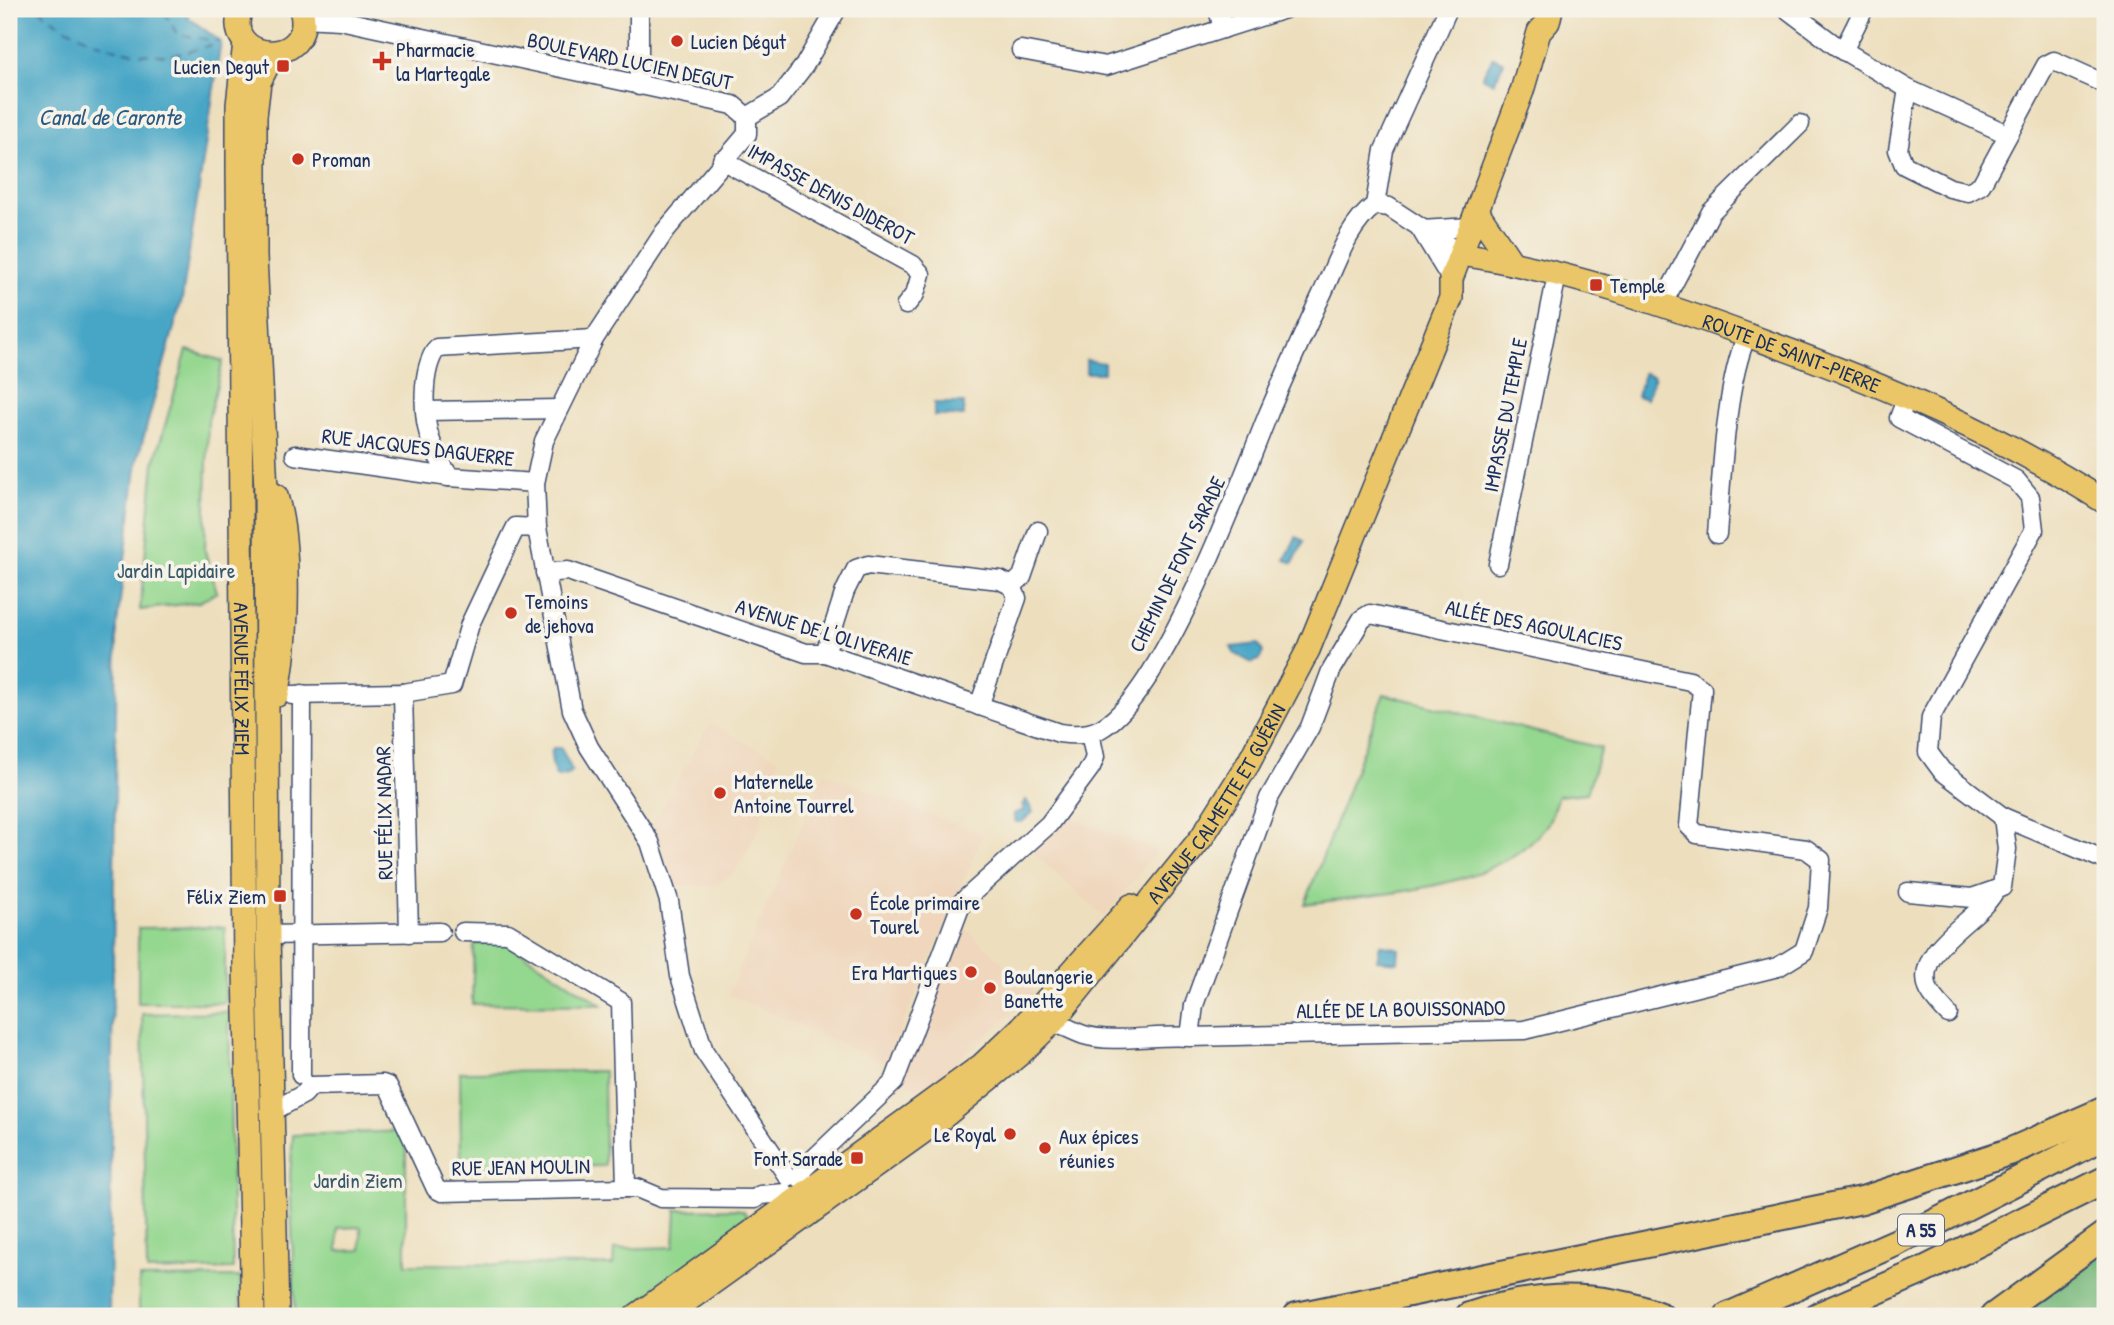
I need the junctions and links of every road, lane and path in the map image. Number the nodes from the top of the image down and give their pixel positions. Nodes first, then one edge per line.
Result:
1 (241, 9) edge
2 (639, 9) edge
3 (836, 9) edge
4 (1217, 9) edge
5 (1285, 9) edge
6 (1448, 9) edge
7 (1539, 9) edge
8 (1551, 9) edge
9 (1787, 9) edge
10 (1864, 9) edge
11 (302, 13) edge
12 (335, 14) edge
13 (1223, 29) junction
14 (1539, 32) junction
15 (246, 42) junction
16 (1021, 50) dead end
17 (1843, 51) junction
18 (274, 53) junction
19 (2105, 83) edge
20 (639, 86) junction
21 (1908, 89) junction
22 (747, 117) junction
23 (1800, 124) dead end
24 (2007, 134) junction
25 (722, 160) junction
26 (1375, 205) junction
27 (1474, 219) junction
28 (1421, 230) junction
29 (1461, 254) junction
30 (1512, 262) junction
31 (1557, 275) junction
32 (1451, 279) junction
33 (906, 305) dead end
34 (1662, 305) junction
35 (1747, 335) junction
36 (594, 339) junction
37 (1907, 397) junction
38 (559, 408) junction
39 (426, 411) junction
40 (295, 455) dead end
41 (449, 477) junction
42 (535, 483) junction
43 (2105, 502) edge
44 (537, 528) junction
45 (1038, 531) dead end
46 (1717, 534) dead end
47 (1498, 564) dead end
48 (545, 573) junction
49 (1012, 586) junction
50 (825, 653) junction
51 (403, 692) junction
52 (272, 695) junction
53 (302, 695) junction
54 (979, 706) junction
55 (1090, 733) junction
56 (2003, 817) junction
57 (2105, 860) edge
58 (1996, 890) junction
59 (1908, 892) dead end
60 (440, 932) dead end
61 (463, 932) dead end
62 (409, 933) junction
63 (268, 935) junction
64 (301, 935) junction
65 (1777, 967) joint
66 (1948, 1014) dead end
67 (1053, 1022) junction
68 (1022, 1027) junction
69 (1190, 1037) junction
70 (270, 1063) junction
71 (306, 1080) junction
72 (2105, 1110) edge
73 (271, 1112) junction
74 (2105, 1136) edge
75 (2105, 1180) edge
76 (626, 1188) junction
77 (798, 1192) junction
78 (755, 1199) junction
79 (765, 1223) junction
80 (2105, 1235) edge
81 (1730, 1315) edge
82 (253, 1316) edge
83 (276, 1316) edge
84 (636, 1316) edge
85 (666, 1316) edge
86 (1297, 1316) edge
87 (1469, 1316) edge
88 (1660, 1316) edge
89 (1818, 1316) edge
90 (1994, 1316) edge

1 - 15 main road, AVENUE FÉLIX ZIEM
2 - 20 street
3 - 22 street
4 - 13 street
5 - 13 street
6 - 26 street
7 - 14 main road
8 - 14 main road
9 - 17 street
10 - 17 street
11 - 12 street, BOULEVARD LUCIEN DEGUT
11 - 18 main road
12 - 20 street, BOULEVARD LUCIEN DEGUT
13 - 16 street
14 - 27 main road, AVENUE CALMETTE ET GUÉRIN
15 - 18 main road
15 - 82 main road, AVENUE FÉLIX ZIEM
17 - 21 street
18 - 52 main road, AVENUE FÉLIX ZIEM
19 - 24 street
20 - 22 street, BOULEVARD LUCIEN DEGUT
21 - 24 street
21 - 24 street
22 - 25 street
23 - 34 street
25 - 33 street, IMPASSE DENIS DIDEROT
25 - 36 street
26 - 28 street
26 - 55 street, CHEMIN DE FONT SARADE
27 - 28 street
27 - 29 main road, AVENUE CALMETTE ET GUÉRIN
27 - 30 main road
28 - 29 street
28 - 32 street
29 - 30 main road, ROUTE DE SAINT-PIERRE
29 - 32 main road, AVENUE CALMETTE ET GUÉRIN
30 - 31 main road, ROUTE DE SAINT-PIERRE
31 - 34 main road, ROUTE DE SAINT-PIERRE
31 - 47 street, IMPASSE DU TEMPLE
32 - 67 main road, AVENUE CALMETTE ET GUÉRIN
32 - 68 main road, AVENUE CALMETTE ET GUÉRIN
34 - 35 main road, ROUTE DE SAINT-PIERRE
35 - 37 main road, ROUTE DE SAINT-PIERRE
35 - 46 street
36 - 38 street
36 - 39 street
37 - 43 main road, ROUTE DE SAINT-PIERRE
37 - 56 street
38 - 39 street
38 - 42 street
39 - 41 street
40 - 41 street, RUE JACQUES DAGUERRE
41 - 42 street, RUE JACQUES DAGUERRE
42 - 44 street
44 - 48 street
44 - 51 street
45 - 49 street
48 - 50 street, AVENUE DE L'OLIVERAIE
48 - 77 street
49 - 50 street
49 - 54 street
50 - 54 street, AVENUE DE L'OLIVERAIE
51 - 53 street
51 - 62 street, RUE FÉLIX NADAR
52 - 53 street
52 - 63 main road, AVENUE FÉLIX ZIEM
53 - 64 street
54 - 55 street, AVENUE DE L'OLIVERAIE
55 - 77 street
56 - 57 street
56 - 58 street
58 - 59 street
58 - 66 street
60 - 62 street
61 - 76 street
62 - 64 street
63 - 64 street
63 - 70 main road, AVENUE FÉLIX ZIEM
64 - 71 street
65 - 69 street, ALLÉE DE LA BOUISSONADO
65 - 69 street, ALLÉE DES AGOULACIES
67 - 68 street
67 - 69 street, ALLÉE DE LA BOUISSONADO
67 - 77 main road, AVENUE CALMETTE ET GUÉRIN
68 - 77 main road, AVENUE CALMETTE ET GUÉRIN
70 - 71 street
70 - 73 main road, AVENUE FÉLIX ZIEM
71 - 73 street
71 - 76 street, RUE JEAN MOULIN
72 - 86 highway
73 - 83 main road, AVENUE FÉLIX ZIEM
74 - 81 highway, A 55
75 - 89 highway, A 55
76 - 78 street, RUE JEAN MOULIN
77 - 78 street, RUE JEAN MOULIN
77 - 79 main road, AVENUE CALMETTE ET GUÉRIN
77 - 85 main road, AVENUE CALMETTE ET GUÉRIN
78 - 79 street
79 - 84 main road, AVENUE CALMETTE ET GUÉRIN
80 - 90 highway
87 - 88 highway

